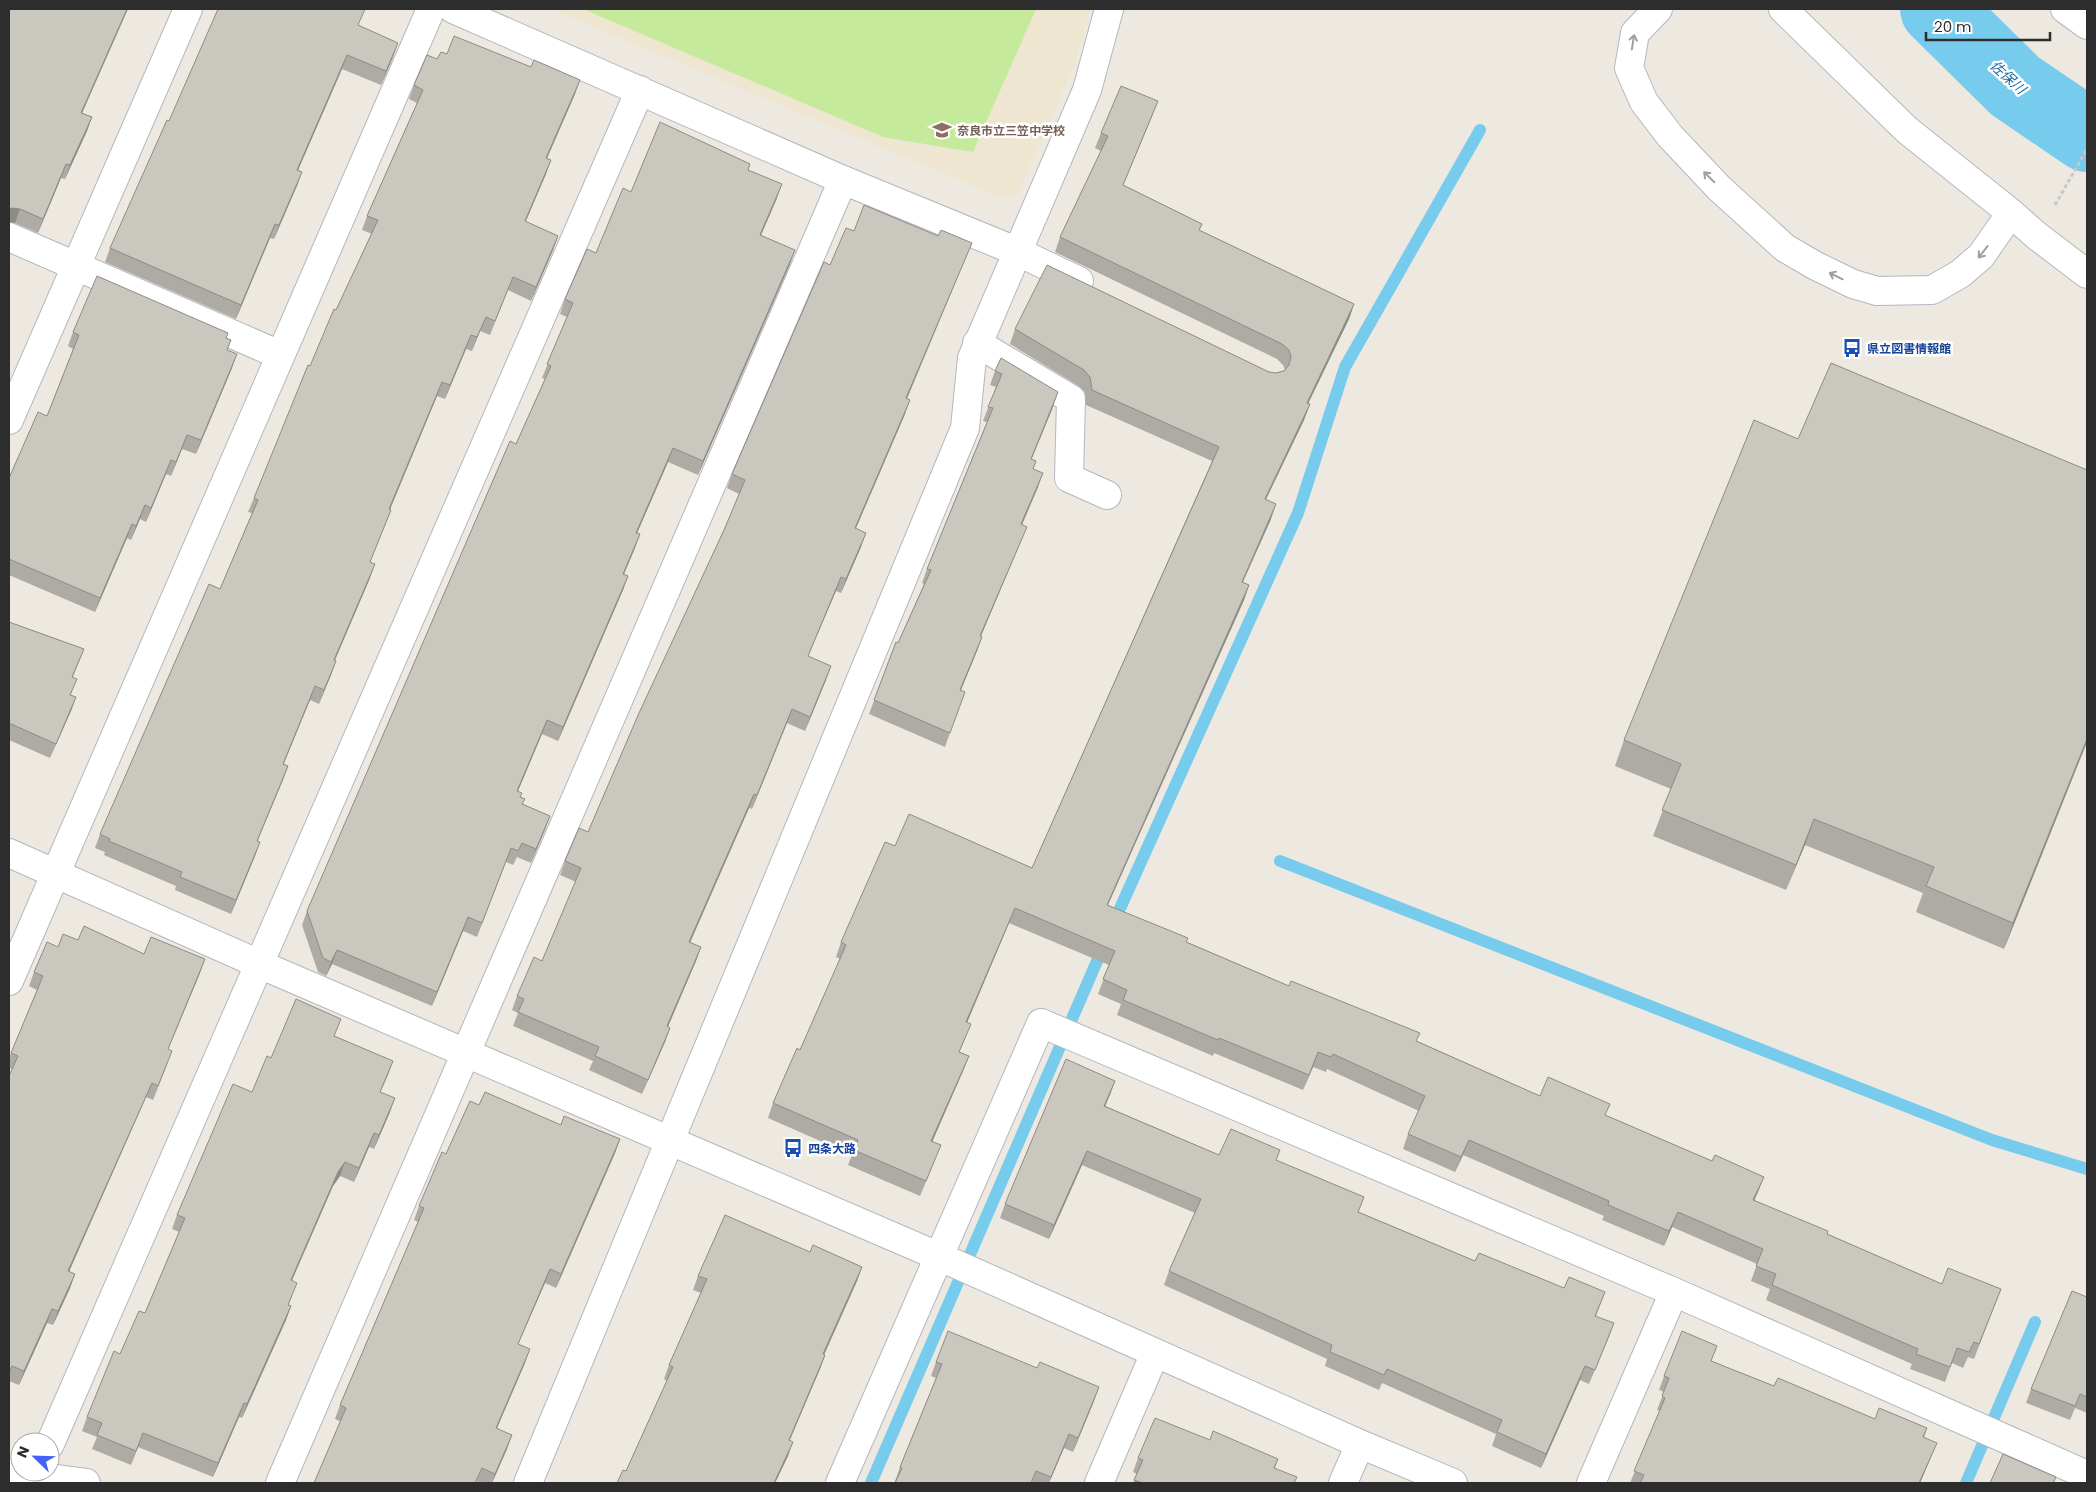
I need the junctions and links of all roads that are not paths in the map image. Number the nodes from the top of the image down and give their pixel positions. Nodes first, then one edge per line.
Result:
1 (188, 9) edge
2 (431, 9) edge
3 (453, 9) edge
4 (1109, 9) edge
5 (1658, 9) edge
6 (1783, 9) edge
7 (2065, 9) edge
8 (2087, 25) edge
9 (640, 90) junction
10 (843, 180) junction
11 (2011, 213) junction
12 (9, 236) edge
13 (1016, 251) junction
14 (76, 266) junction
15 (2087, 274) edge
16 (1104, 293) edge
17 (977, 343) junction
18 (280, 355) junction
19 (9, 420) edge
20 (1107, 495) dead end
21 (9, 853) edge
22 (56, 873) junction
23 (259, 964) junction
24 (9, 981) edge
25 (466, 1051) junction
26 (669, 1140) junction
27 (938, 1256) junction
28 (1674, 1292) junction
29 (1155, 1353) junction
30 (55, 1432) edge
31 (1360, 1444) junction
32 (2087, 1475) edge
33 (60, 1478) edge
34 (86, 1483) edge
35 (280, 1483) edge
36 (528, 1483) edge
37 (840, 1483) edge
38 (1099, 1483) edge
39 (1343, 1483) edge
40 (1453, 1483) edge
41 (1591, 1483) edge

1 - 14 street
2 - 18 street
3 - 9 street
4 - 13 street
11 -> 5 street
6 - 11 street
7 - 8 street
9 - 10 street
9 - 23 street
10 - 13 street
10 - 25 street
11 - 15 street
12 - 14 street
13 - 16 street
13 - 17 street
14 - 18 street
14 - 19 street
17 - 20 street
17 - 26 street
18 - 22 street
21 - 22 street
22 - 23 street
22 - 24 street
23 - 25 street
23 - 30 street
25 - 26 street
25 - 35 street
26 - 27 street
26 - 36 street
27 - 28 street
27 - 29 street
27 - 37 street
28 - 32 street
28 - 41 street
29 - 31 street
29 - 38 street
31 - 39 street
31 - 40 street
33 - 34 street

